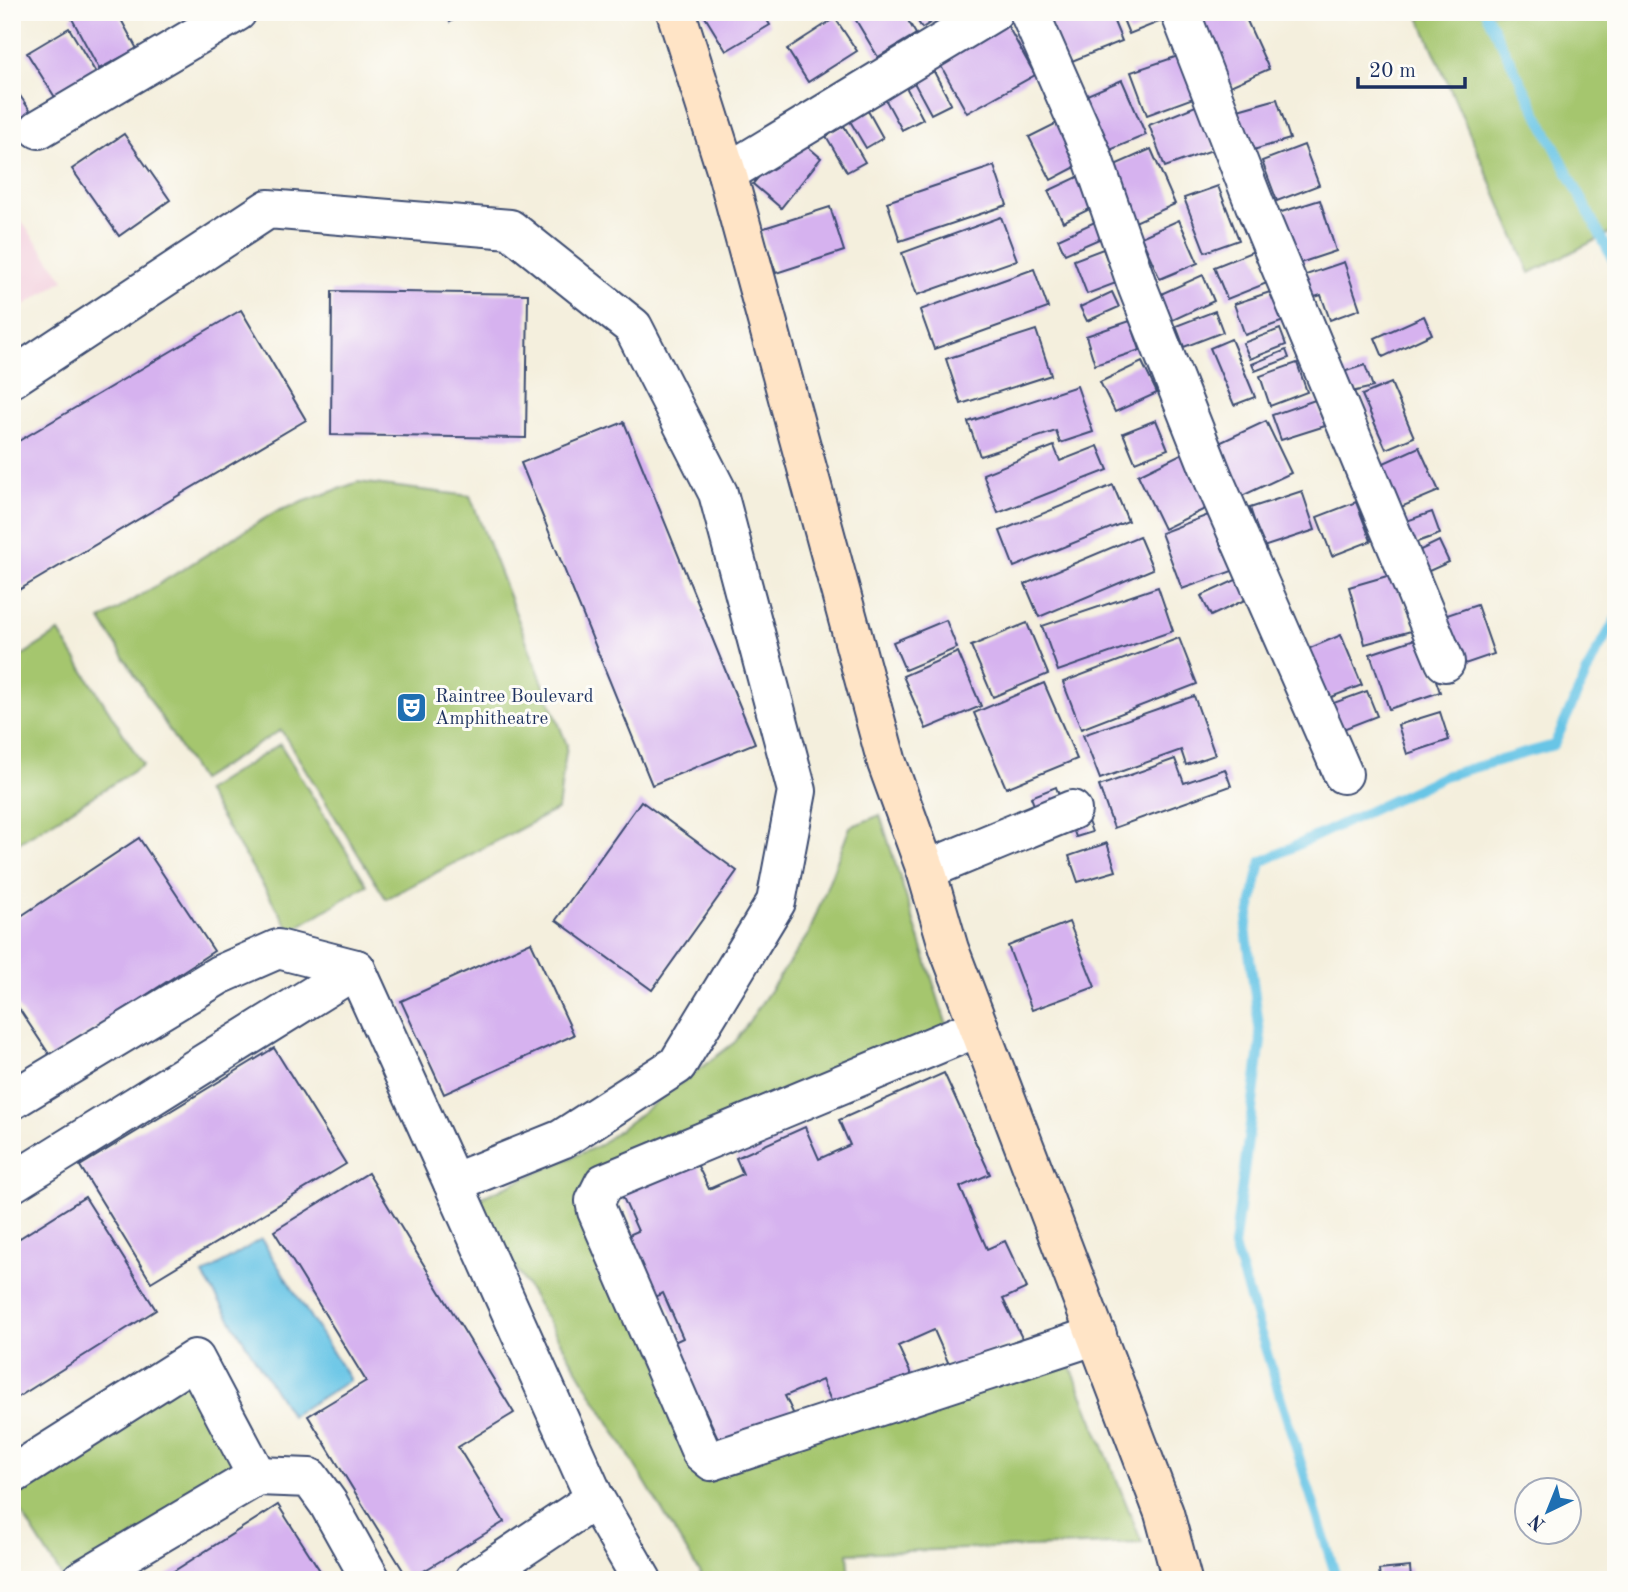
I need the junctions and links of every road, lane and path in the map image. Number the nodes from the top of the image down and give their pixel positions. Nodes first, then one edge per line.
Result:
1 (676, 12) edge
2 (993, 12) edge
3 (1029, 12) edge
4 (1180, 12) edge
5 (222, 16) edge
6 (39, 128) dead end
7 (727, 173) junction
8 (12, 378) edge
9 (1445, 662) dead end
10 (1343, 774) dead end
11 (1072, 810) dead end
12 (926, 870) junction
13 (356, 969) junction
14 (979, 1027) junction
15 (12, 1100) edge
16 (12, 1183) edge
17 (453, 1183) junction
18 (1097, 1335) junction
19 (12, 1475) edge
20 (257, 1476) junction
21 (595, 1499) junction
22 (81, 1580) edge
23 (372, 1580) edge
24 (474, 1580) edge
25 (642, 1580) edge
26 (1182, 1580) edge

1 - 7 street
2 - 7 street
3 - 10 street
4 - 9 street
5 - 6 street
7 - 12 street
8 - 17 street
11 - 12 street
12 - 14 street
13 - 15 street
13 - 16 street
13 - 17 street
14 - 18 street
14 - 18 street
17 - 21 street
18 - 26 street
19 - 20 street
20 - 22 street
20 - 23 street
21 - 24 street
21 - 25 street

